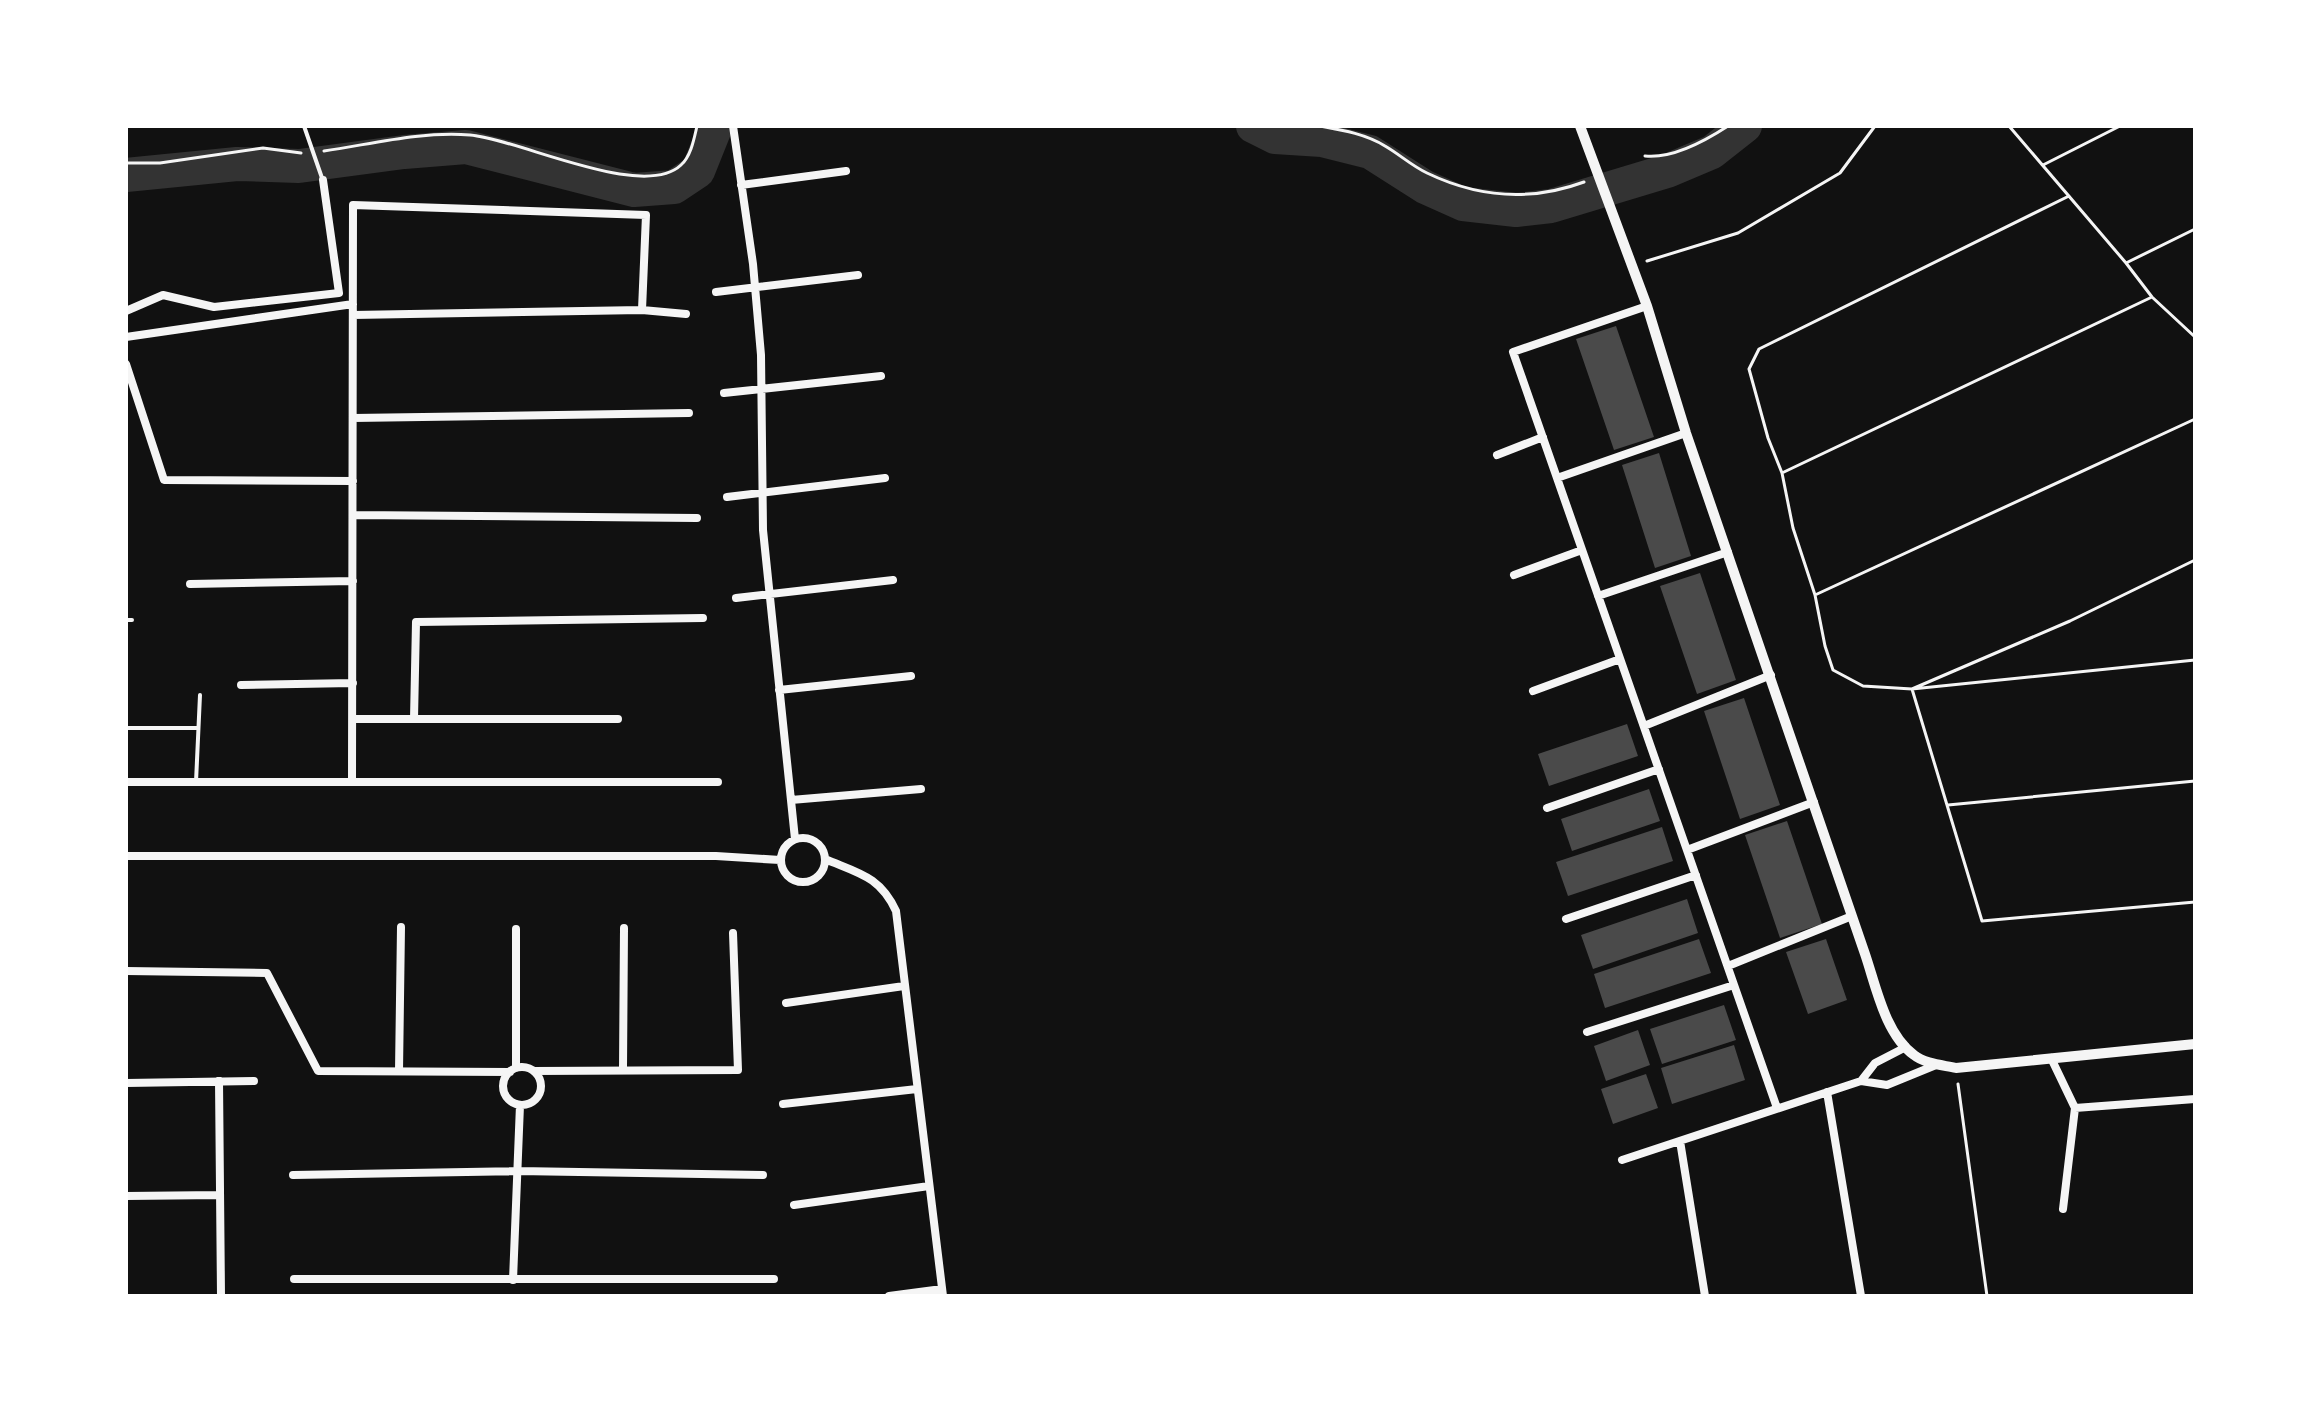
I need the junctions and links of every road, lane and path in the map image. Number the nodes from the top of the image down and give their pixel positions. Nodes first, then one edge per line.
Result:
1 (304, 126) edge
2 (697, 126) edge
3 (733, 126) edge
4 (1320, 126) edge
5 (1580, 126) edge
6 (1728, 126) edge
7 (1875, 126) edge
8 (2009, 126) edge
9 (2118, 126) edge
10 (321, 151) dead end
11 (307, 153) dead end
12 (1645, 156) dead end
13 (126, 163) edge
14 (2043, 165) junction
15 (846, 171) dead end
16 (323, 180) joint
17 (1584, 182) dead end
18 (741, 185) junction
19 (2069, 196) junction
20 (2195, 229) edge
21 (2126, 263) junction
22 (1632, 265) junction
23 (858, 275) dead end
24 (755, 287) junction
25 (716, 292) dead end
26 (2152, 297) junction
27 (353, 304) junction
28 (1647, 306) junction
29 (642, 310) junction
30 (126, 311) edge
31 (686, 314) dead end
32 (353, 315) junction
33 (126, 337) edge
34 (2195, 337) edge
35 (126, 364) edge
36 (881, 376) dead end
37 (762, 388) junction
38 (724, 393) dead end
39 (689, 413) dead end
40 (353, 418) junction
41 (2195, 419) edge
42 (1686, 433) junction
43 (1543, 437) junction
44 (1497, 455) dead end
45 (1782, 473) junction
46 (885, 478) dead end
47 (1557, 478) junction
48 (353, 481) junction
49 (763, 493) junction
50 (727, 497) dead end
51 (353, 515) junction
52 (697, 518) dead end
53 (1582, 550) junction
54 (1728, 552) junction
55 (2195, 560) edge
56 (1514, 575) dead end
57 (893, 580) dead end
58 (353, 581) junction
59 (190, 584) dead end
60 (770, 594) junction
61 (1815, 595) junction
62 (1598, 596) junction
63 (736, 598) dead end
64 (703, 618) dead end
65 (1620, 659) junction
66 (2195, 660) edge
67 (1771, 675) junction
68 (911, 676) dead end
69 (353, 683) junction
70 (241, 685) dead end
71 (1912, 689) junction
72 (779, 690) junction
73 (1533, 691) dead end
74 (200, 695) dead end
75 (353, 719) junction
76 (414, 719) junction
77 (618, 719) dead end
78 (1644, 726) junction
79 (126, 728) edge
80 (198, 728) junction
81 (1659, 769) junction
82 (2195, 781) edge
83 (126, 782) edge
84 (196, 782) junction
85 (352, 782) junction
86 (718, 782) dead end
87 (921, 789) dead end
88 (791, 800) junction
89 (1814, 802) junction
90 (1947, 806) junction
91 (1547, 808) dead end
92 (795, 839) junction
93 (1687, 850) junction
94 (126, 856) edge
95 (825, 859) junction
96 (780, 860) junction
97 (1696, 875) junction
98 (2195, 902) edge
99 (1852, 916) junction
100 (1566, 919) dead end
101 (401, 927) dead end
102 (624, 928) dead end
103 (516, 929) dead end
104 (733, 933) dead end
105 (1728, 966) junction
106 (126, 971) edge
107 (1734, 985) junction
108 (904, 986) junction
109 (786, 1003) dead end
110 (1587, 1032) dead end
111 (2195, 1044) edge
112 (1906, 1047) junction
113 (2051, 1058) junction
114 (1939, 1064) junction
115 (1956, 1068) junction
116 (623, 1069) junction
117 (513, 1070) junction
118 (399, 1071) junction
119 (534, 1071) junction
120 (219, 1081) junction
121 (254, 1081) dead end
122 (1861, 1081) junction
123 (126, 1083) edge
124 (917, 1089) junction
125 (1827, 1092) junction
126 (2195, 1099) edge
127 (783, 1104) dead end
128 (520, 1105) junction
129 (1777, 1108) junction
130 (2075, 1108) junction
131 (1680, 1141) junction
132 (1622, 1160) dead end
133 (518, 1171) junction
134 (293, 1175) dead end
135 (763, 1175) dead end
136 (929, 1186) junction
137 (220, 1195) junction
138 (126, 1196) edge
139 (794, 1205) dead end
140 (2063, 1209) dead end
141 (294, 1279) dead end
142 (774, 1279) dead end
143 (513, 1280) junction
144 (943, 1293) edge
145 (221, 1296) edge
146 (889, 1296) edge
147 (1705, 1296) edge
148 (1861, 1296) edge
149 (1987, 1296) edge

1 - 16 lane
2 - 10 path
3 - 18 street
4 - 17 path
5 - 22 street
6 - 12 path
7 - 22 path
8 - 14 path
9 - 14 path
11 - 13 path
14 - 19 path
15 - 18 street
16 - 30 street
18 - 24 street
19 - 21 path
19 - 45 path
20 - 21 path
21 - 26 path
22 - 28 street
23 - 24 street
24 - 25 street
24 - 37 street
26 - 34 path
26 - 45 path
27 - 29 street
27 - 32 street
27 - 33 street
28 - 42 street
28 - 43 street
29 - 31 street
29 - 32 street
32 - 40 street
35 - 48 street
36 - 37 street
37 - 38 street
37 - 49 street
39 - 40 street
40 - 48 street
41 - 61 path
42 - 47 street
42 - 54 street
43 - 44 street
43 - 47 street
45 - 61 path
46 - 49 street
47 - 53 street
48 - 51 street
49 - 50 street
49 - 60 street
51 - 52 street
51 - 58 street
53 - 56 street
53 - 62 street
54 - 62 street
54 - 67 street
55 - 71 path
57 - 60 street
58 - 59 street
58 - 69 street
60 - 63 street
60 - 72 street
61 - 71 path
62 - 65 street
64 - 76 street
65 - 73 street
65 - 78 street
66 - 71 path
67 - 78 street
67 - 89 street
68 - 72 street
69 - 70 street
69 - 75 street
71 - 90 path
72 - 88 street
74 - 80 lane
75 - 76 street
75 - 85 street
76 - 77 street
78 - 81 street
79 - 80 lane
80 - 84 lane
81 - 91 street
81 - 93 street
82 - 90 path
83 - 84 street
84 - 85 street
85 - 86 street
87 - 88 street
88 - 92 street
89 - 93 street
89 - 99 street
90 - 98 path
92 - 95 street
92 - 96 street
93 - 97 street
94 - 96 street
95 - 96 street
95 - 108 street
97 - 100 street
97 - 105 street
99 - 105 street
99 - 112 street
101 - 118 street
102 - 116 street
103 - 117 street
104 - 116 street
105 - 107 street
106 - 118 street
107 - 110 street
107 - 129 street
108 - 109 street
108 - 124 street
111 - 113 street
112 - 114 street
112 - 122 street
113 - 115 street
113 - 130 street
114 - 115 street
114 - 122 street
115 - 149 path
116 - 119 street
117 - 118 street
117 - 119 street
117 - 128 street
119 - 128 street
120 - 121 street
120 - 123 street
120 - 137 street
122 - 125 street
124 - 127 street
124 - 136 street
125 - 129 street
125 - 148 street
126 - 130 street
128 - 133 street
129 - 131 street
130 - 140 street
131 - 132 street
131 - 147 street
133 - 134 street
133 - 135 street
133 - 143 street
136 - 139 street
136 - 144 street
137 - 138 street
137 - 145 street
141 - 143 street
142 - 143 street
144 - 146 street

